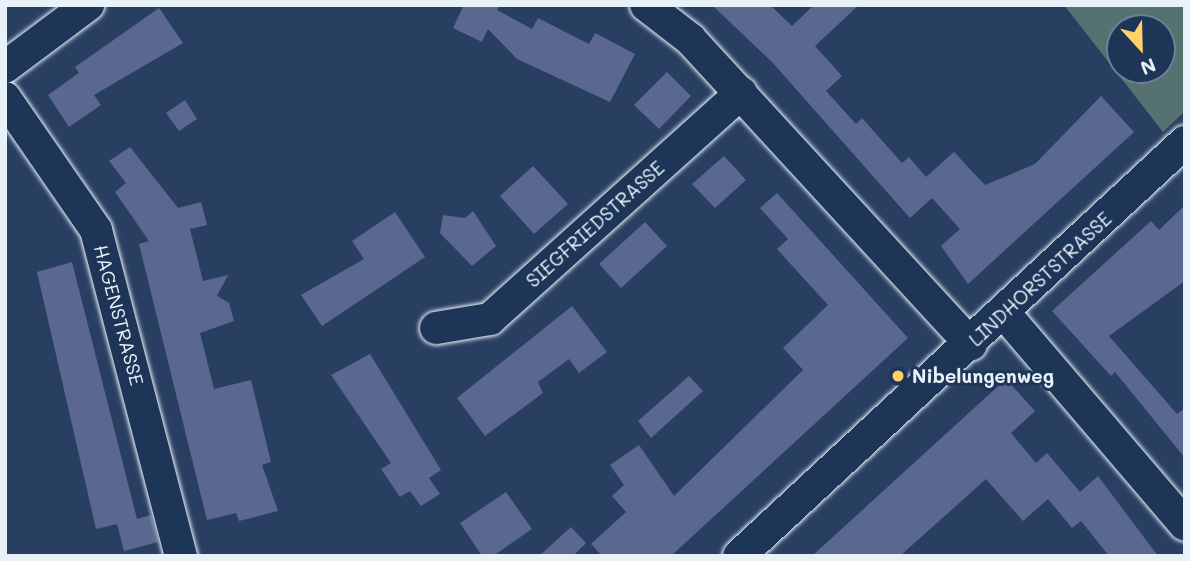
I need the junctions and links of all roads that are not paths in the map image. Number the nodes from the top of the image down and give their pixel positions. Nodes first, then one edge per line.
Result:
1 (88, 5) edge
2 (646, 5) edge
3 (5, 67) edge
4 (741, 93) junction
5 (5, 98) edge
6 (1185, 142) edge
7 (1005, 314) junction
8 (436, 328) dead end
9 (971, 345) junction
10 (1185, 524) edge
11 (181, 556) edge
12 (739, 556) edge

1 - 3 street
2 - 4 street
4 - 8 street, SIEGFRIEDSTRASSE
4 - 9 street
5 - 11 street, HAGENSTRASSE
6 - 7 street, LINDHORSTSTRASSE
7 - 9 street, LINDHORSTSTRASSE
7 - 10 street
9 - 12 street, LINDHORSTSTRASSE

